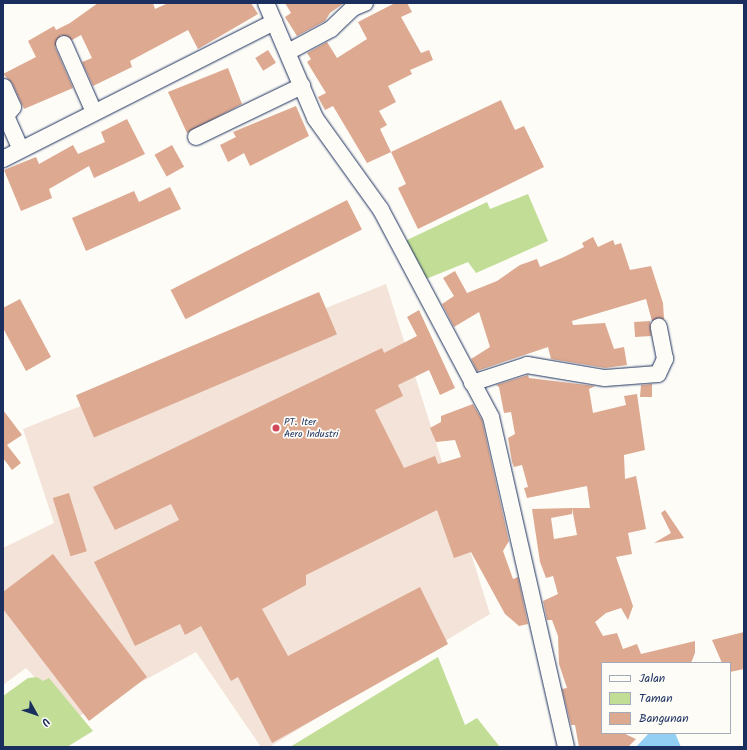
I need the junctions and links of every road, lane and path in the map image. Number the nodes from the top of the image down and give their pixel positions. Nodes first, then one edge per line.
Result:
1 (266, 3) edge
2 (365, 3) edge
3 (274, 22) junction
4 (64, 44) dead end
5 (288, 52) junction
6 (302, 86) junction
7 (4, 87) edge
8 (94, 112) junction
9 (196, 137) dead end
10 (21, 150) junction
11 (3, 159) edge
12 (659, 327) dead end
13 (472, 383) junction
14 (566, 747) edge

1 - 3 street
2 - 5 street
3 - 5 street
3 - 8 street
4 - 8 street
5 - 6 street
6 - 9 street
6 - 13 street
7 - 10 street
8 - 10 street
10 - 11 street
12 - 13 street
13 - 14 street

